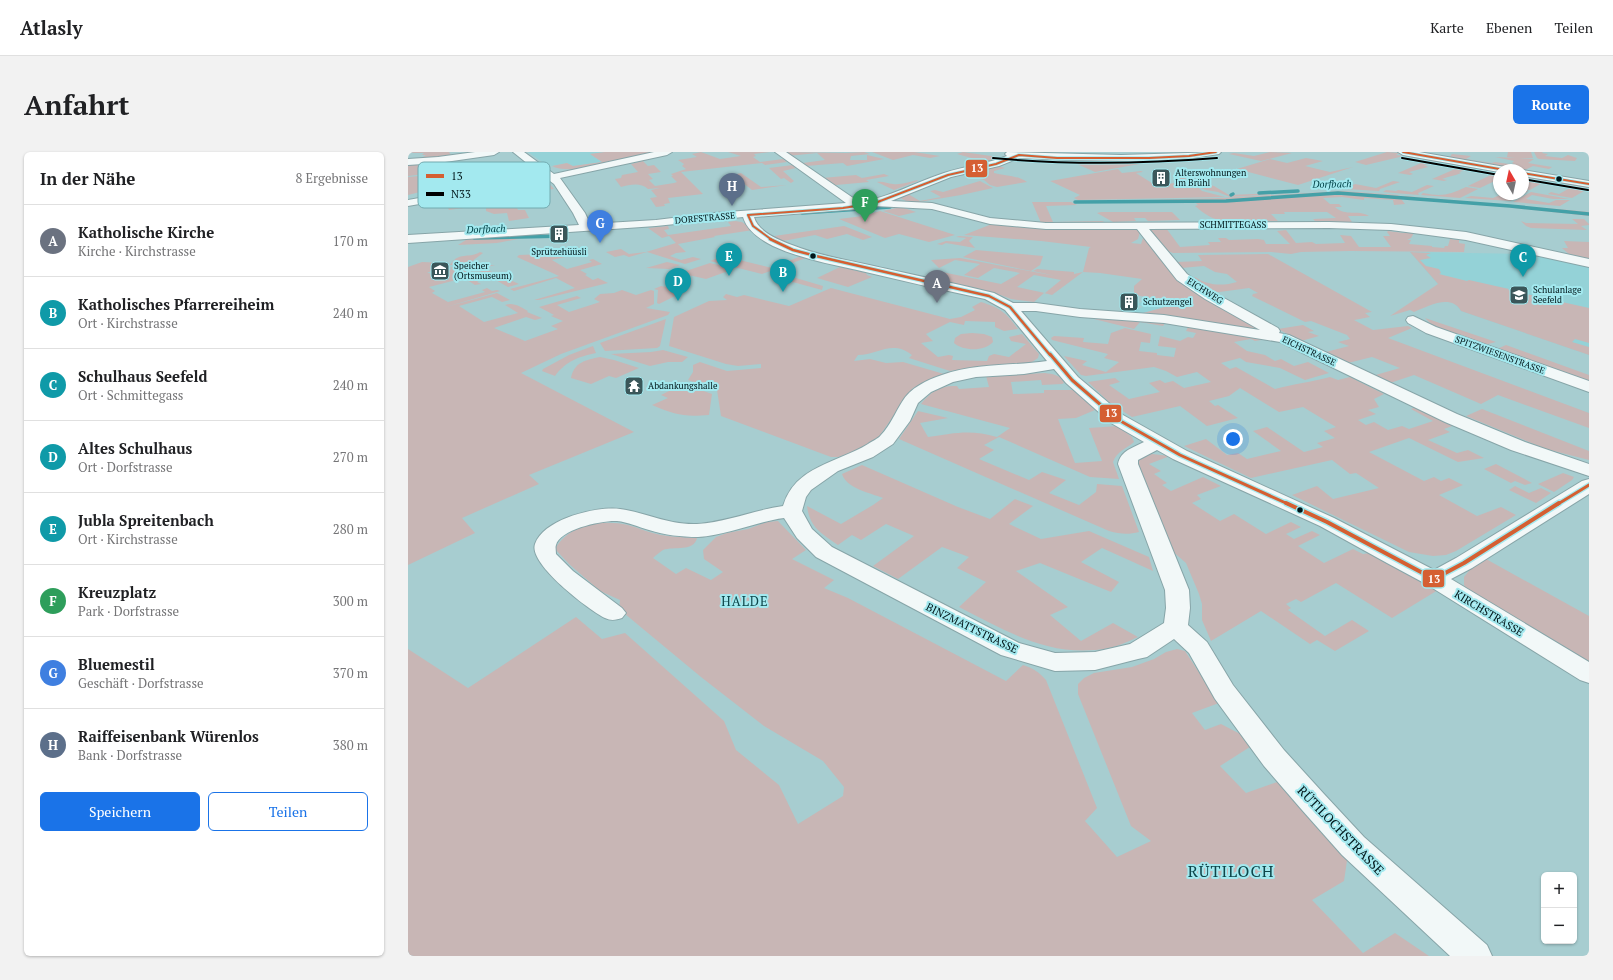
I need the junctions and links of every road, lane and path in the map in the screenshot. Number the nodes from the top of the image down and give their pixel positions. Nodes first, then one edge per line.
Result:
1 (494, 152) edge
2 (518, 152) edge
3 (667, 152) edge
4 (780, 152) edge
5 (994, 152) edge
6 (1216, 152) edge
7 (1407, 152) edge
8 (1022, 153) edge
9 (408, 162) edge
10 (532, 162) edge
11 (1493, 168) edge
12 (1529, 174) edge
13 (550, 175) edge
14 (553, 177) junction
15 (550, 178) edge
16 (1589, 184) edge
17 (418, 201) edge
18 (408, 203) edge
19 (875, 203) junction
20 (857, 206) junction
21 (748, 214) junction
22 (1142, 226) junction
23 (586, 228) junction
24 (408, 239) edge
25 (1589, 263) edge
26 (1010, 307) junction
27 (1413, 320) dead end
28 (1284, 338) junction
29 (1058, 364) junction
30 (1589, 387) edge
31 (1156, 443) junction
32 (1589, 470) edge
33 (1589, 485) edge
34 (792, 510) junction
35 (1434, 580) junction
36 (614, 613) dead end
37 (1176, 627) junction
38 (1589, 674) edge
39 (1475, 956) edge

1 - 9 street
2 - 10 street
3 - 14 street
4 - 20 street
5 - 8 street
6 - 8 street
7 - 11 street
8 - 19 street, DORFSTRASSE
12 - 16 street
13 - 14 street
14 - 15 street
14 - 23 street
17 - 18 street
19 - 20 street, DORFSTRASSE
19 - 22 street, SCHMITTEGASS
20 - 21 street, DORFSTRASSE
21 - 23 street, DORFSTRASSE
21 - 26 street, KIRCHSTRASSE
22 - 25 street, SCHMITTEGASS
22 - 28 street, EICHWEG
23 - 24 street, DORFSTRASSE
26 - 28 street, EICHSTRASSE
26 - 29 street, KIRCHSTRASSE
27 - 30 street, SPITZWIESENSTRASSE
28 - 32 street, EICHSTRASSE
29 - 31 street, KIRCHSTRASSE
29 - 34 street
31 - 35 street, KIRCHSTRASSE
31 - 37 street
33 - 35 street
34 - 36 street
34 - 37 street, BINZMATTSTRASSE
35 - 38 street, KIRCHSTRASSE
37 - 39 street, RÜTILOCHSTRASSE

